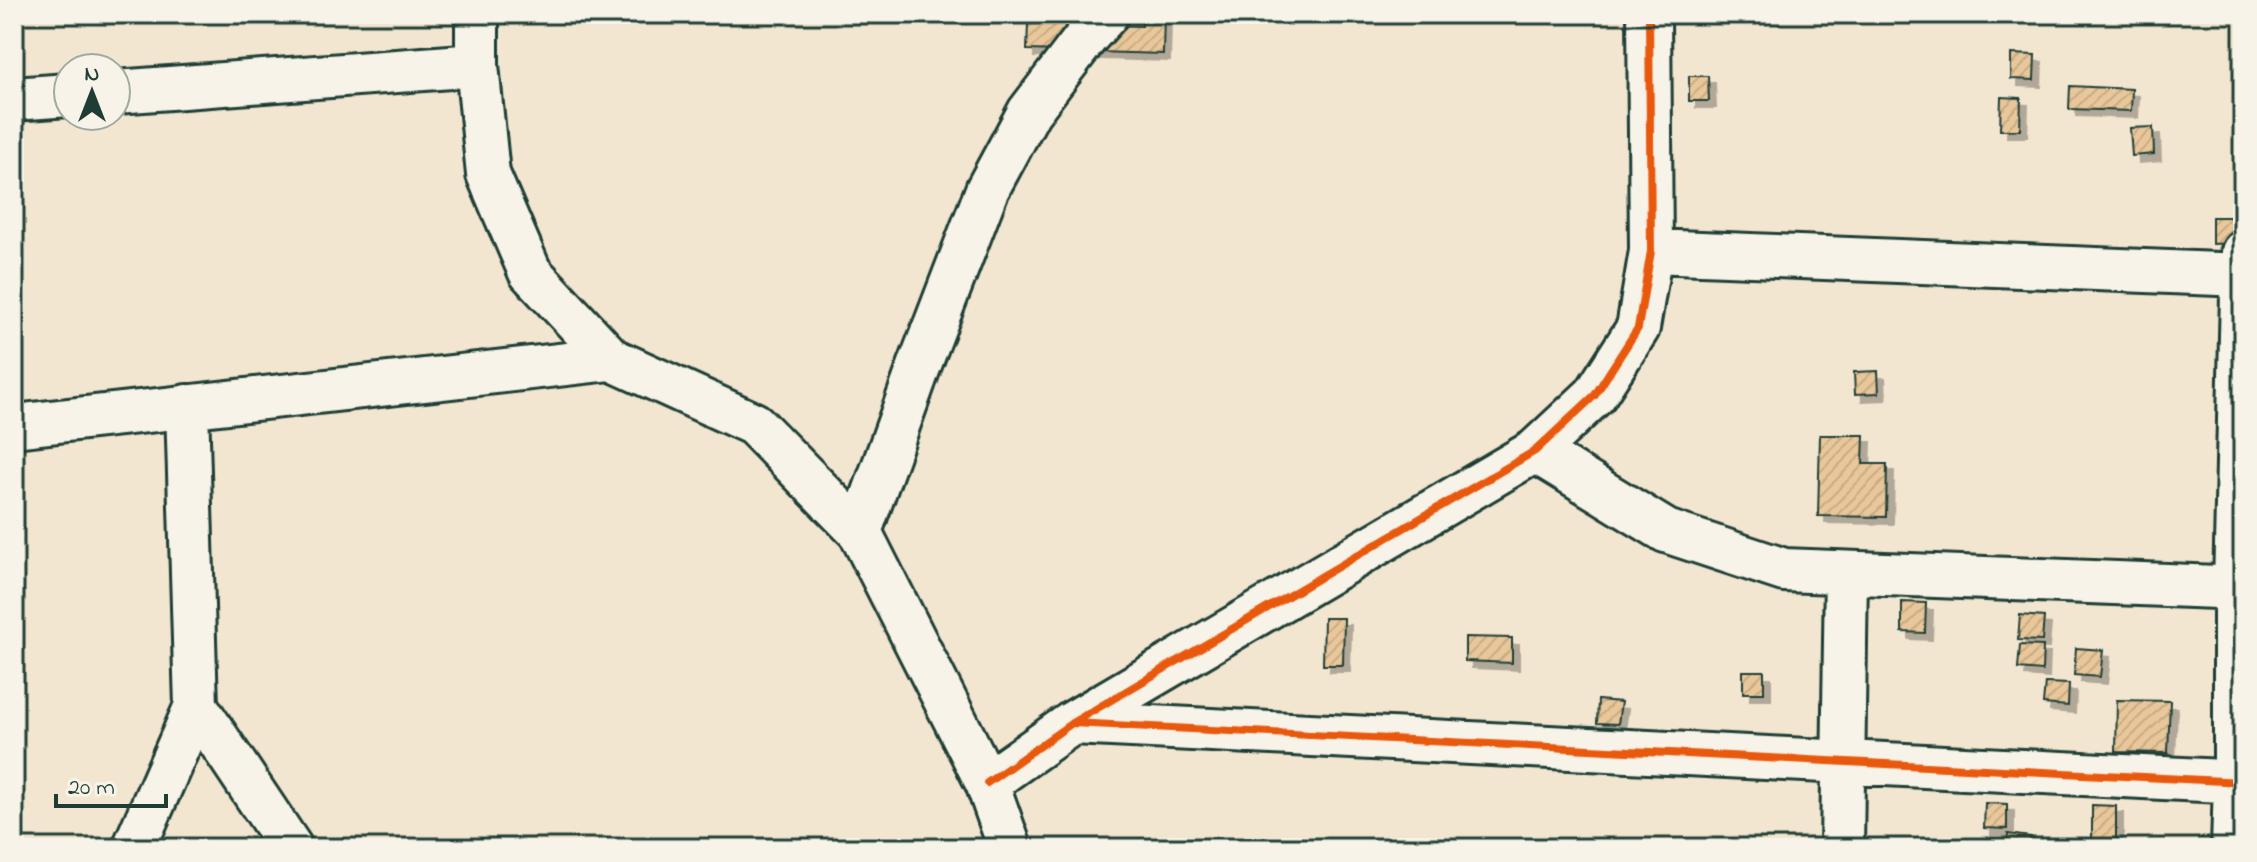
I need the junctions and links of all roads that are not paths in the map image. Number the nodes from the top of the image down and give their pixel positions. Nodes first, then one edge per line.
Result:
1 (477, 14) edge
2 (1107, 14) edge
3 (1649, 14) edge
4 (477, 65) junction
5 (132, 91) edge
6 (52, 96) edge
7 (14, 99) edge
8 (1651, 251) junction
9 (2243, 252) edge
10 (2243, 275) edge
11 (611, 359) junction
12 (187, 406) junction
13 (14, 426) edge
14 (1535, 451) junction
15 (860, 532) junction
16 (1846, 573) junction
17 (2239, 588) edge
18 (196, 706) junction
19 (1072, 723) junction
20 (1844, 762) junction
21 (2239, 781) edge
22 (987, 783) junction
23 (134, 848) edge
24 (291, 848) edge
25 (1010, 848) edge
26 (1842, 848) edge
27 (2233, 848) edge

1 - 4 street
2 - 15 street
3 - 8 street
4 - 5 street
4 - 11 street
6 - 7 street
8 - 10 street
8 - 14 street
9 - 10 street
10 - 17 street
11 - 12 street
11 - 15 street
12 - 13 street
12 - 18 street
14 - 16 street
14 - 19 street
15 - 22 street
16 - 17 street
16 - 20 street
17 - 21 street
18 - 23 street
18 - 24 street
19 - 20 street
19 - 22 street
20 - 21 street
20 - 26 street
21 - 27 street
22 - 25 street

